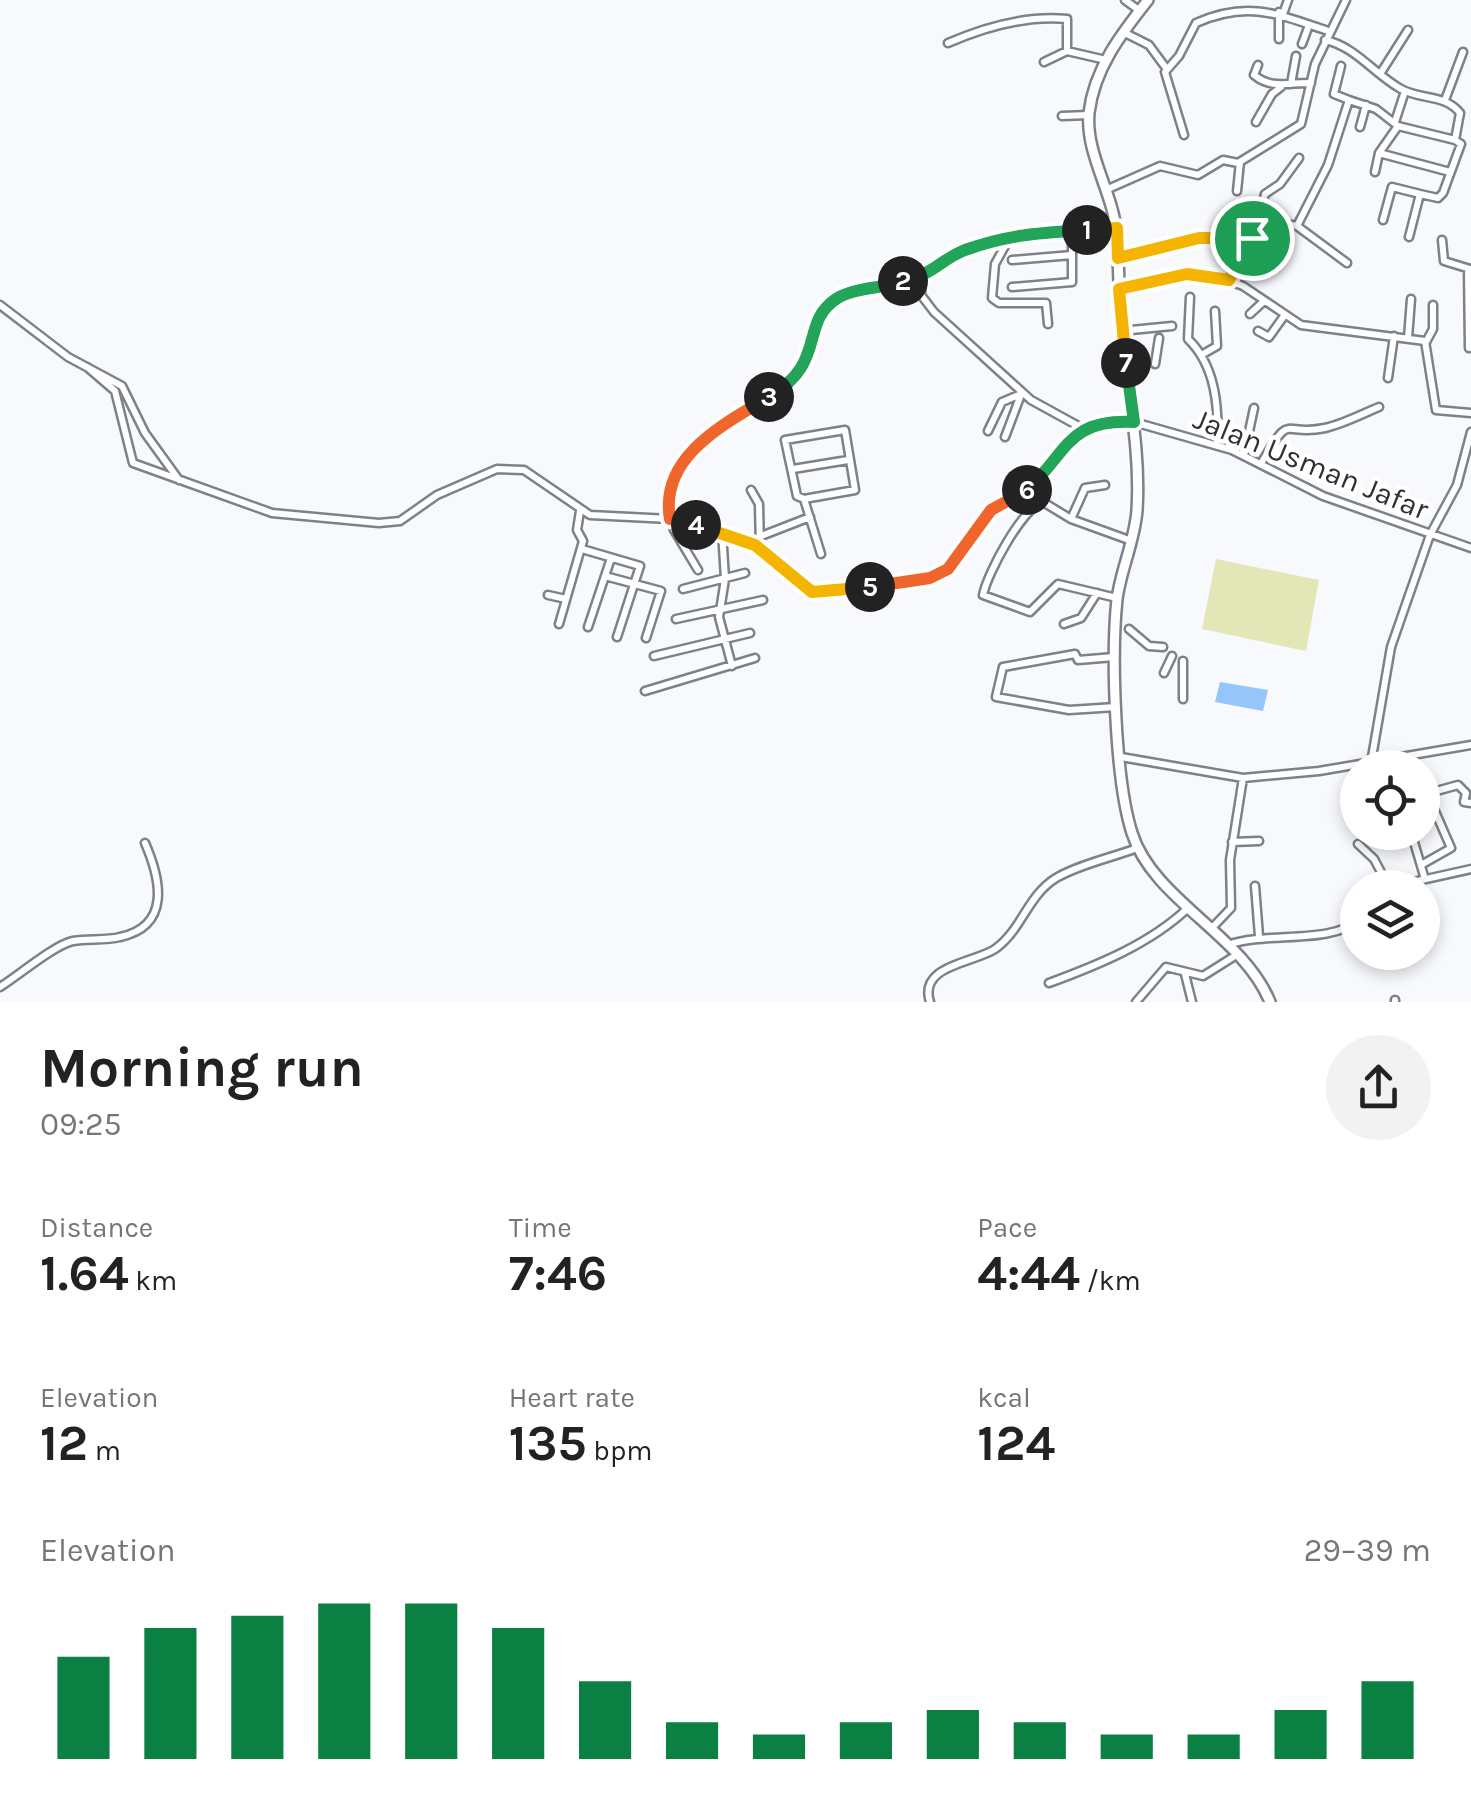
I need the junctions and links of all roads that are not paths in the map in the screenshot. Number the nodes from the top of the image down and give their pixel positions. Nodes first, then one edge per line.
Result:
1 (1126, 0) edge
2 (1288, 0) edge
3 (1346, 0) edge
4 (1144, 3) edge
5 (1281, 12) junction
6 (1309, 25) junction
7 (1408, 30) dead end
8 (1328, 31) junction
9 (1123, 32) junction
10 (1279, 39) dead end
11 (1325, 40) junction
12 (948, 43) dead end
13 (1302, 44) dead end
14 (1067, 51) junction
15 (1463, 52) dead end
16 (1296, 56) dead end
17 (1106, 60) junction
18 (1044, 62) dead end
19 (1258, 65) dead end
20 (1341, 66) dead end
21 (1166, 68) junction
22 (1380, 74) junction
23 (1311, 83) junction
24 (1287, 85) junction
25 (1406, 91) junction
26 (1349, 100) junction
27 (1445, 100) junction
28 (1366, 105) junction
29 (1459, 111) junction
30 (1471, 111) edge
31 (1089, 115) junction
32 (1062, 116) dead end
33 (1256, 122) dead end
34 (1396, 124) junction
35 (1360, 127) dead end
36 (1184, 135) dead end
37 (1458, 142) junction
38 (1471, 148) edge
39 (1379, 153) junction
40 (1299, 158) dead end
41 (1240, 162) junction
42 (1375, 172) dead end
43 (1450, 172) junction
44 (1108, 189) junction
45 (1236, 191) dead end
46 (1420, 194) junction
47 (1258, 219) junction
48 (1382, 220) dead end
49 (1298, 226) junction
50 (1117, 228) junction
51 (1072, 230) junction
52 (1011, 235) junction
53 (1409, 237) dead end
54 (1252, 238) junction
55 (1442, 240) dead end
56 (1072, 255) junction
57 (1118, 258) junction
58 (1012, 260) dead end
59 (1347, 263) dead end
60 (1469, 269) edge
61 (922, 278) junction
62 (1229, 280) junction
63 (1012, 287) dead end
64 (1119, 289) junction
65 (1190, 296) dead end
66 (1411, 299) dead end
67 (1264, 302) junction
68 (0, 305) edge
69 (1433, 305) dead end
70 (1215, 311) dead end
71 (1250, 314) dead end
72 (1284, 316) junction
73 (1470, 316) edge
74 (1048, 324) dead end
75 (1172, 326) dead end
76 (1146, 328) junction
77 (1122, 331) junction
78 (1258, 331) dead end
79 (1394, 336) junction
80 (1408, 338) junction
81 (1426, 342) junction
82 (1469, 348) edge
83 (1203, 354) junction
84 (1155, 364) dead end
85 (87, 367) junction
86 (1388, 378) dead end
87 (1022, 392) junction
88 (1379, 407) dead end
89 (1254, 408) dead end
90 (1471, 413) edge
91 (1014, 414) junction
92 (1134, 422) junction
93 (1082, 428) junction
94 (1471, 432) edge
95 (1005, 436) dead end
96 (1217, 446) junction
97 (1244, 455) junction
98 (848, 460) junction
99 (1262, 462) junction
100 (792, 469) junction
101 (179, 480) junction
102 (1105, 485) dead end
103 (751, 490) dead end
104 (804, 499) junction
105 (580, 511) junction
106 (810, 517) junction
107 (1072, 518) junction
108 (670, 519) junction
109 (722, 532) junction
110 (761, 536) junction
111 (1430, 536) junction
112 (1130, 540) junction
113 (760, 548) junction
114 (1471, 548) edge
115 (582, 549) junction
116 (822, 554) dead end
117 (611, 558) junction
118 (698, 570) dead end
119 (745, 574) dead end
120 (605, 576) junction
121 (724, 579) junction
122 (634, 583) junction
123 (683, 589) dead end
124 (548, 594) dead end
125 (1097, 594) junction
126 (1118, 598) junction
127 (566, 600) junction
128 (763, 600) dead end
129 (722, 608) junction
130 (676, 619) dead end
131 (559, 624) dead end
132 (1064, 624) dead end
133 (588, 627) dead end
134 (1129, 630) dead end
135 (750, 634) dead end
136 (617, 637) dead end
137 (646, 638) dead end
138 (726, 639) junction
139 (1163, 646) dead end
140 (654, 656) dead end
141 (1172, 656) dead end
142 (1114, 657) junction
143 (756, 658) dead end
144 (1182, 661) dead end
145 (732, 666) junction
146 (1164, 673) dead end
147 (645, 690) dead end
148 (1183, 699) dead end
149 (1118, 707) junction
150 (1471, 745) edge
151 (1373, 750) edge
152 (1440, 751) edge
153 (1122, 757) junction
154 (1340, 767) edge
155 (1244, 778) junction
156 (1440, 790) edge
157 (1468, 792) edge
158 (1471, 803) edge
159 (1440, 825) edge
160 (1232, 842) junction
161 (1259, 842) dead end
162 (145, 844) dead end
163 (1137, 848) junction
164 (1364, 850) edge
165 (1416, 850) edge
166 (1421, 865) junction
167 (1471, 869) edge
168 (1380, 870) edge
169 (1422, 870) edge
170 (1440, 874) edge
171 (1255, 886) dead end
172 (1189, 907) junction
173 (1211, 928) junction
174 (1340, 930) edge
175 (1259, 936) junction
176 (1228, 945) junction
177 (1238, 954) junction
178 (1185, 974) junction
179 (1049, 983) dead end
180 (0, 987) edge
181 (930, 1002) edge
182 (1136, 1002) edge
183 (1192, 1002) edge
184 (1270, 1002) edge

1 - 4 street
2 - 5 street
3 - 8 street
4 - 9 street
5 - 6 street
5 - 10 street
5 - 21 street
6 - 8 street
6 - 13 street
7 - 22 street
8 - 11 street
9 - 17 street
9 - 21 street
11 - 22 street
11 - 23 street
12 - 14 street
14 - 17 street
14 - 18 street
15 - 27 street
16 - 24 street
17 - 31 street
19 - 24 street
20 - 26 street
21 - 36 street
22 - 25 street
23 - 24 street
23 - 41 street
24 - 33 street
25 - 27 street
25 - 34 street
26 - 28 street
26 - 49 street
27 - 29 street
28 - 34 street
28 - 35 street
29 - 30 street
29 - 37 street
31 - 32 street
31 - 44 street
34 - 37 street
34 - 39 street
37 - 38 street
37 - 43 street
39 - 42 street
39 - 43 street
40 - 47 street
41 - 44 street
41 - 45 street
43 - 46 street
44 - 50 street
46 - 48 street
46 - 53 street
47 - 49 street
47 - 54 street
49 - 59 street
50 - 51 street
50 - 57 street
51 - 52 street
51 - 56 street
52 - 61 street
52 - 74 street
54 - 57 street
54 - 62 street
55 - 60 street
56 - 58 street
56 - 63 street
57 - 64 street
60 - 73 street
61 - 87 street
61 - 108 street
62 - 64 street
62 - 67 street
64 - 77 street
65 - 83 street
66 - 80 street
67 - 71 street
67 - 72 street
68 - 85 street
69 - 81 street
70 - 83 street
72 - 78 street
72 - 79 street
73 - 82 street
75 - 76 street
76 - 77 street
76 - 84 street
77 - 92 street
79 - 80 street
79 - 86 street
80 - 81 street
81 - 90 street
83 - 96 street
85 - 101 street
85 - 101 street
87 - 91 street
87 - 91 street
87 - 93 street
88 - 99 street
89 - 97 street
91 - 95 street
92 - 93 street
92 - 96 street, Jalan Usman Jafar
92 - 112 street
93 - 113 street
94 - 111 street
96 - 97 street, Jalan Usman Jafar
97 - 99 street, Jalan Usman Jafar
98 - 100 street
98 - 100 street
98 - 104 street
99 - 111 street, Jalan Usman Jafar
100 - 104 street
101 - 105 street
102 - 107 street
103 - 110 street
104 - 106 street
105 - 108 street
105 - 115 street
106 - 110 street
106 - 116 street
107 - 112 street
107 - 125 street
108 - 109 street
108 - 118 street
109 - 113 street
109 - 121 street
110 - 113 street
111 - 114 street, Jalan Usman Jafar
111 - 151 street
112 - 126 street
115 - 117 street
115 - 127 street
117 - 120 street
117 - 122 street
119 - 121 street
120 - 122 street
120 - 133 street
121 - 123 street
121 - 129 street
122 - 136 street
122 - 137 street
124 - 127 street
125 - 126 street
125 - 132 street
126 - 142 street
127 - 131 street
128 - 129 street
129 - 130 street
129 - 138 street
134 - 139 street
135 - 138 street
138 - 140 street
138 - 145 street
141 - 146 street
142 - 149 street
142 - 149 street
143 - 145 street
144 - 148 street
145 - 147 street
149 - 153 street
150 - 152 street
153 - 155 street
153 - 163 street
154 - 155 street
155 - 160 street
156 - 157 street
157 - 158 street
159 - 166 street
160 - 161 street
160 - 173 street
162 - 180 street
163 - 172 street
163 - 181 street
164 - 168 street
165 - 166 street
166 - 169 street
167 - 170 street
171 - 175 street
172 - 173 street
172 - 179 street
173 - 176 street
174 - 175 street
175 - 176 street
176 - 177 street
177 - 178 street
177 - 184 street
178 - 182 street
178 - 183 street

